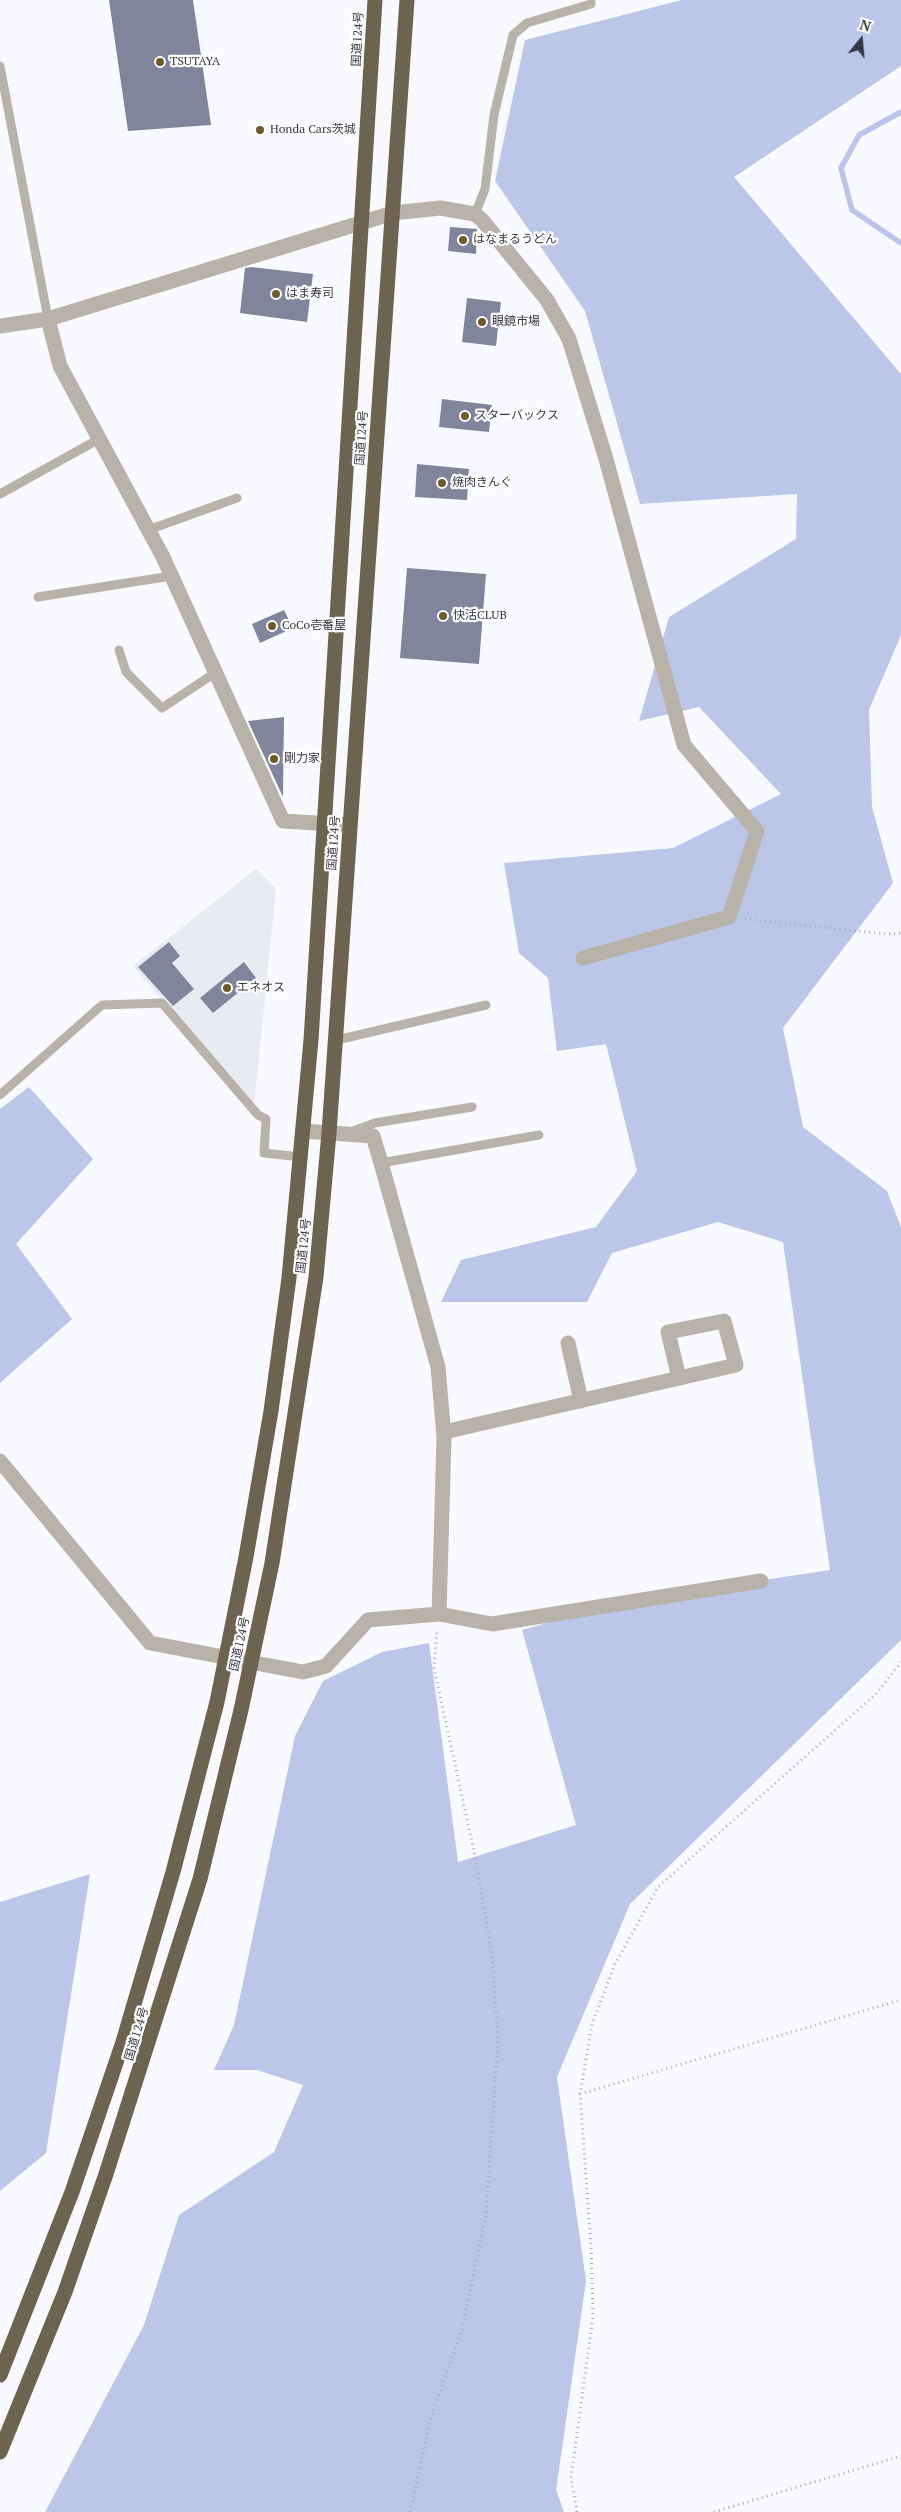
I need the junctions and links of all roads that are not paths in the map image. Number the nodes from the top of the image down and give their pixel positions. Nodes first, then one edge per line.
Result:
1 (375, 0) edge
2 (407, 0) edge
3 (591, 0) edge
4 (0, 66) edge
5 (393, 213) junction
6 (475, 214) junction
7 (363, 221) junction
8 (48, 319) junction
9 (0, 326) edge
10 (99, 439) junction
11 (0, 494) edge
12 (237, 498) dead end
13 (148, 530) junction
14 (172, 576) junction
15 (38, 597) dead end
16 (119, 650) dead end
17 (215, 673) junction
18 (324, 824) junction
19 (350, 825) junction
20 (583, 958) dead end
21 (486, 1005) dead end
22 (337, 1040) junction
23 (0, 1094) edge
24 (472, 1107) dead end
25 (303, 1131) junction
26 (329, 1133) junction
27 (348, 1133) junction
28 (539, 1135) dead end
29 (301, 1158) junction
30 (380, 1163) junction
31 (568, 1343) dead end
32 (679, 1378) junction
33 (581, 1401) junction
34 (444, 1432) junction
35 (0, 1462) edge
36 (761, 1581) dead end
37 (439, 1614) junction
38 (0, 2375) edge
39 (0, 2452) edge

1 - 7 highway, 国道124号
2 - 5 highway, 国道124号
3 - 6 lane
4 - 8 lane
5 - 6 street
5 - 7 street
5 - 19 highway, 国道124号
6 - 20 street
7 - 8 street
7 - 18 highway, 国道124号
8 - 9 street
8 - 10 street
10 - 11 lane
10 - 13 street
12 - 13 lane
13 - 14 street
14 - 15 lane
14 - 17 street
16 - 17 lane
17 - 18 street
18 - 19 street
18 - 25 highway, 国道124号
19 - 22 highway, 国道124号
21 - 22 lane
22 - 26 highway, 国道124号
23 - 29 lane
24 - 27 lane
25 - 26 street
25 - 29 highway, 国道124号
26 - 27 street
26 - 39 highway, 国道124号
27 - 30 street
28 - 30 lane
29 - 38 highway, 国道124号
30 - 34 street
31 - 33 street
32 - 32 street
32 - 33 street
33 - 34 street
34 - 37 street
35 - 37 street
36 - 37 street

